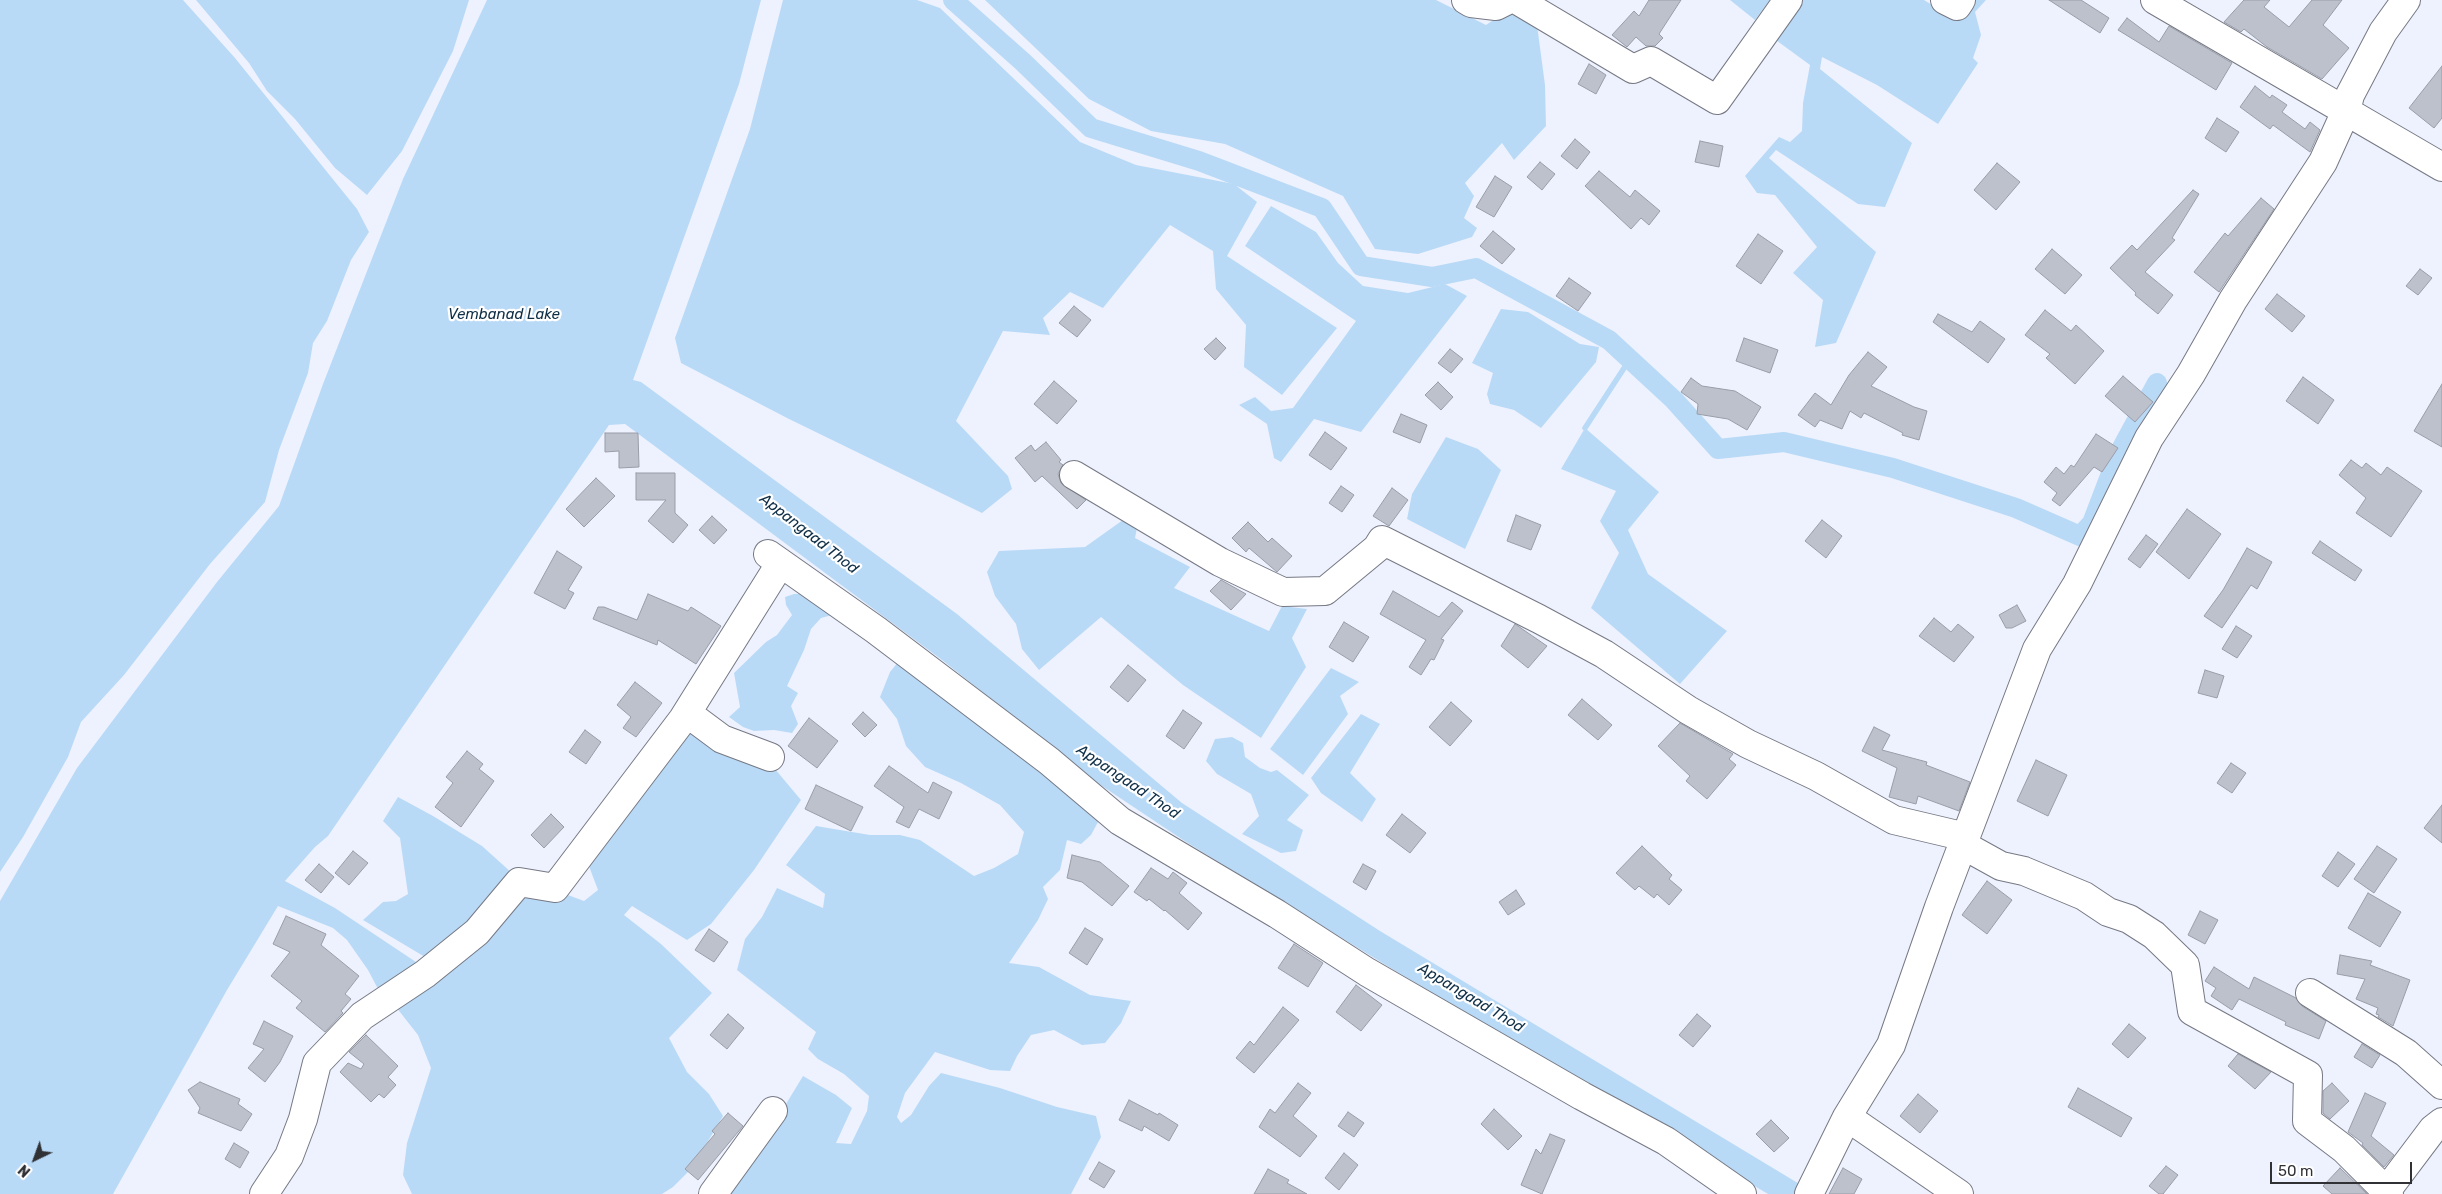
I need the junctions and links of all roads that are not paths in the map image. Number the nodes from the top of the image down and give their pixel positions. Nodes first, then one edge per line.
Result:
1 (1466, 0) edge
2 (1508, 0) edge
3 (1516, 0) edge
4 (1788, 0) edge
5 (1946, 0) edge
6 (1960, 0) edge
7 (2155, 0) edge
8 (2406, 0) edge
9 (2346, 111) junction
10 (2442, 167) edge
11 (1074, 475) dead end
12 (687, 713) junction
13 (770, 758) dead end
14 (1965, 841) junction
15 (2310, 993) dead end
16 (2442, 1085) edge
17 (773, 1111) dead end
18 (1847, 1117) junction
19 (2442, 1122) edge
20 (1811, 1189) edge
21 (2386, 1193) edge
22 (264, 1194) edge
23 (713, 1194) edge
24 (1742, 1194) edge
25 (1959, 1194) edge

1 - 2 street
3 - 4 street
5 - 6 street
7 - 9 street
8 - 9 street
9 - 10 street
9 - 14 street
11 - 14 street
12 - 13 street
12 - 22 street
12 - 24 street
14 - 18 street
14 - 21 street
15 - 16 street
17 - 23 street
18 - 20 street
18 - 25 street
19 - 21 street

